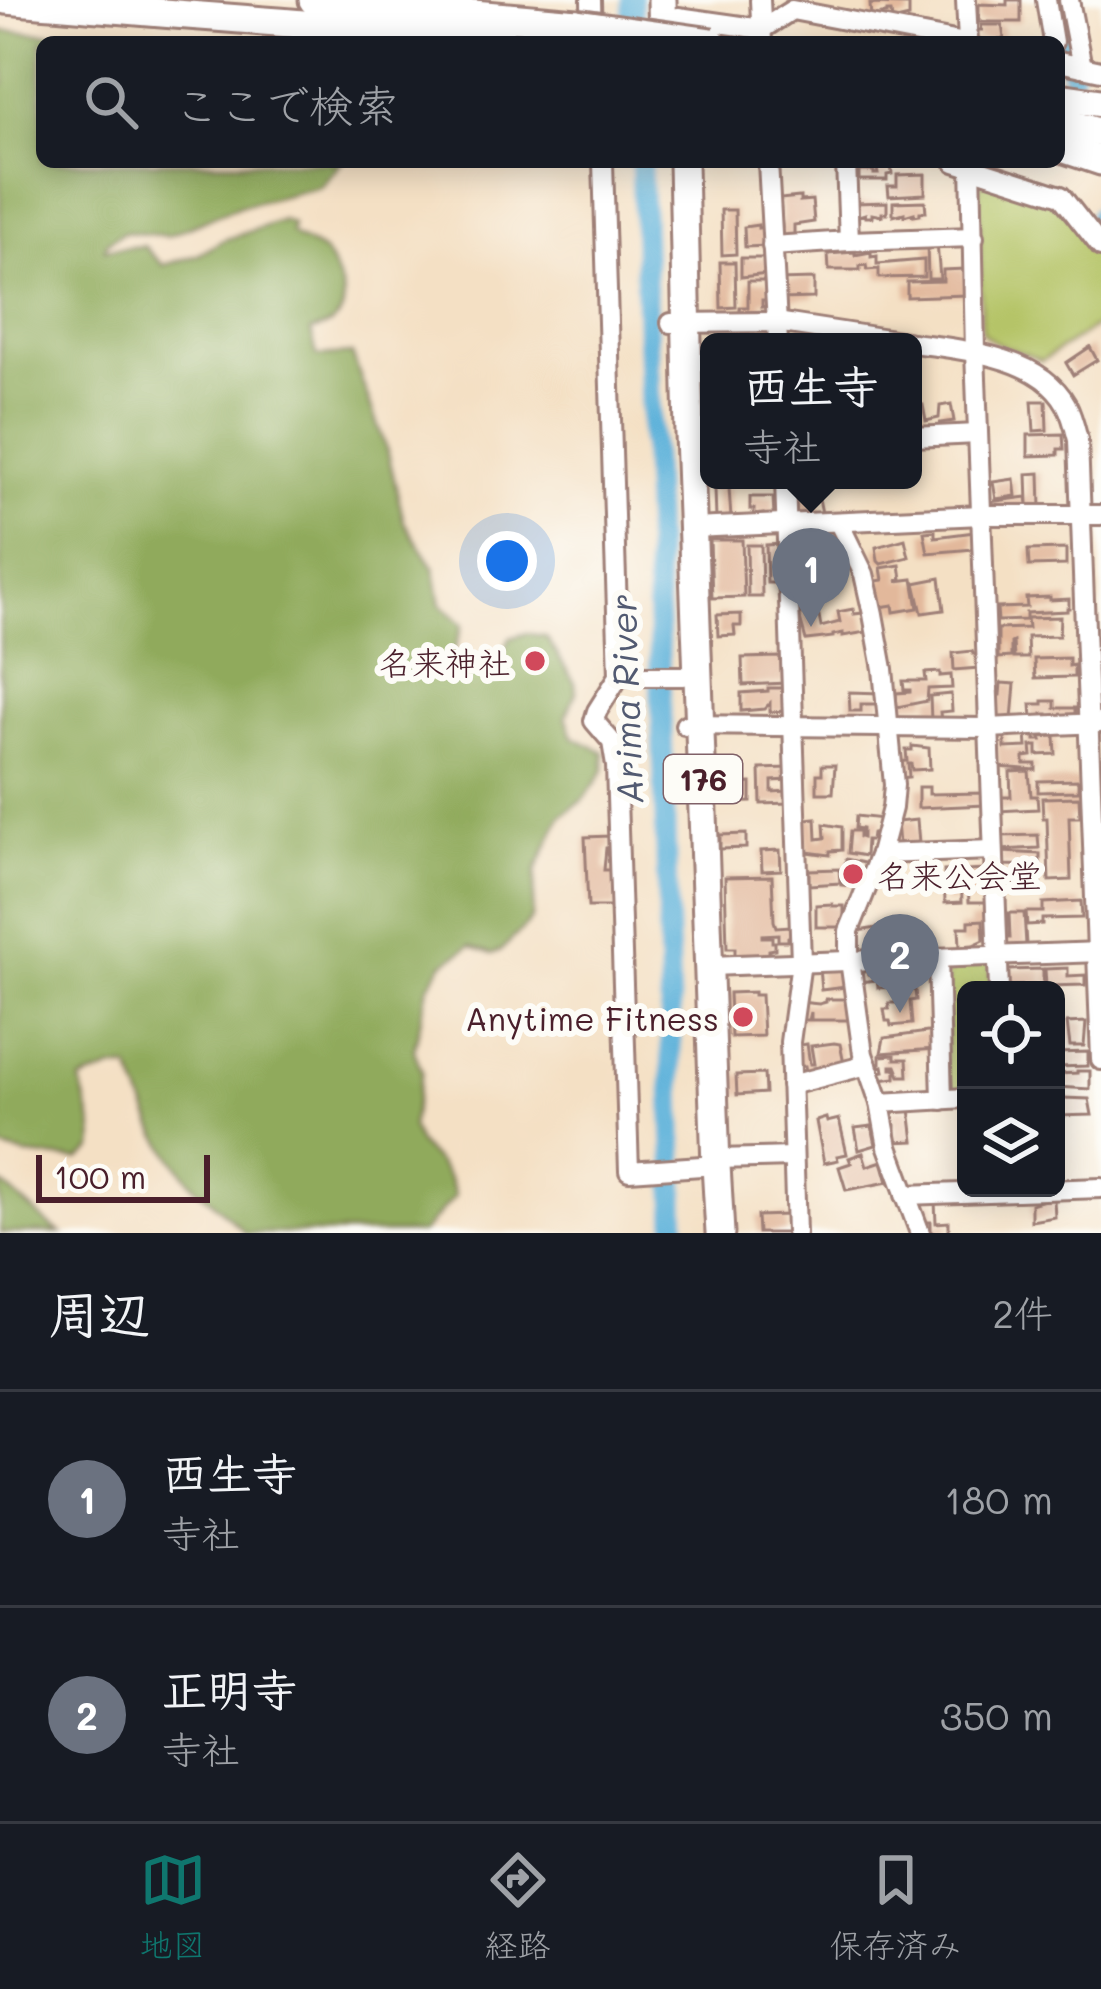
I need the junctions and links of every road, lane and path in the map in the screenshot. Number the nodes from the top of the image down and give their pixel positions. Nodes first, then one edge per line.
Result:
1 (6, 0) edge
2 (313, 0) edge
3 (760, 0) edge
4 (966, 0) edge
5 (1046, 0) edge
6 (1069, 0) edge
7 (674, 15) edge
8 (587, 22) edge
9 (446, 36) edge
10 (674, 36) edge
11 (762, 36) edge
12 (932, 36) edge
13 (964, 36) edge
14 (1052, 36) edge
15 (1076, 66) edge
16 (1065, 98) edge
17 (1101, 103) edge
18 (1065, 123) edge
19 (1101, 133) edge
20 (1065, 149) edge
21 (1101, 160) edge
22 (603, 168) edge
23 (668, 168) edge
24 (682, 168) edge
25 (768, 168) edge
26 (846, 168) edge
27 (967, 168) edge
28 (980, 168) edge
29 (974, 237) junction
30 (849, 242) junction
31 (772, 246) junction
32 (1101, 247) edge
33 (679, 324) junction
34 (777, 332) edge
35 (922, 344) edge
36 (975, 352) junction
37 (978, 434) junction
38 (922, 437) edge
39 (785, 489) edge
40 (982, 515) junction
41 (1091, 515) edge
42 (839, 523) junction
43 (785, 524) junction
44 (693, 528) junction
45 (619, 676) junction
46 (678, 676) junction
47 (1095, 723) edge
48 (793, 724) junction
49 (692, 725) junction
50 (890, 726) junction
51 (988, 728) junction
52 (993, 850) junction
53 (880, 854) junction
54 (1099, 952) edge
55 (998, 956) junction
56 (938, 958) junction
57 (801, 962) junction
58 (851, 962) junction
59 (710, 966) junction
60 (999, 981) edge
61 (1101, 1060) edge
62 (867, 1065) junction
63 (791, 1085) junction
64 (957, 1099) edge
65 (942, 1100) junction
66 (880, 1103) junction
67 (793, 1157) junction
68 (707, 1164) junction
69 (1101, 1188) edge
70 (1065, 1189) edge
71 (957, 1192) edge
72 (905, 1195) junction
73 (704, 1233) edge
74 (720, 1233) edge
75 (796, 1233) edge
76 (920, 1233) edge

1 - 9 highway
2 - 8 highway
3 - 11 street
4 - 13 street
5 - 14 street
6 - 15 street
7 - 11 street
8 - 10 highway, bridge
11 - 12 street
16 - 17 highway
18 - 19 highway
20 - 21 highway
22 - 45 street
23 - 33 highway, 176
24 - 33 highway, 176
25 - 31 street
26 - 30 street
27 - 29 street
28 - 32 street
29 - 30 street
29 - 36 street
30 - 31 street
31 - 34 street
33 - 34 street
33 - 44 highway, 176
33 - 46 highway, 176
35 - 36 street
36 - 37 street
36 - 41 street
37 - 38 street
37 - 40 street
39 - 43 street
40 - 41 street
40 - 42 street
40 - 51 street
41 - 47 street
42 - 43 street
42 - 50 street
43 - 44 street
43 - 48 street
44 - 49 highway, 176
45 - 46 street
45 - 68 street
46 - 49 highway, 176
47 - 51 street
47 - 54 street
48 - 49 street
48 - 50 street
48 - 57 street
49 - 59 highway, 176
49 - 68 highway, 176
50 - 51 street
50 - 53 street
51 - 52 street
52 - 53 street
52 - 55 street
53 - 58 street
54 - 55 street
54 - 61 street
55 - 56 street
55 - 60 street
56 - 58 street
56 - 65 street
57 - 58 street
57 - 59 street
57 - 63 street
58 - 62 street
59 - 68 highway, 176
62 - 63 street
62 - 66 street
63 - 67 street
64 - 65 street
65 - 66 street
66 - 72 street
67 - 68 street
67 - 75 street
68 - 73 highway, 176
68 - 74 highway, 176
69 - 70 street
71 - 72 street
72 - 76 street

